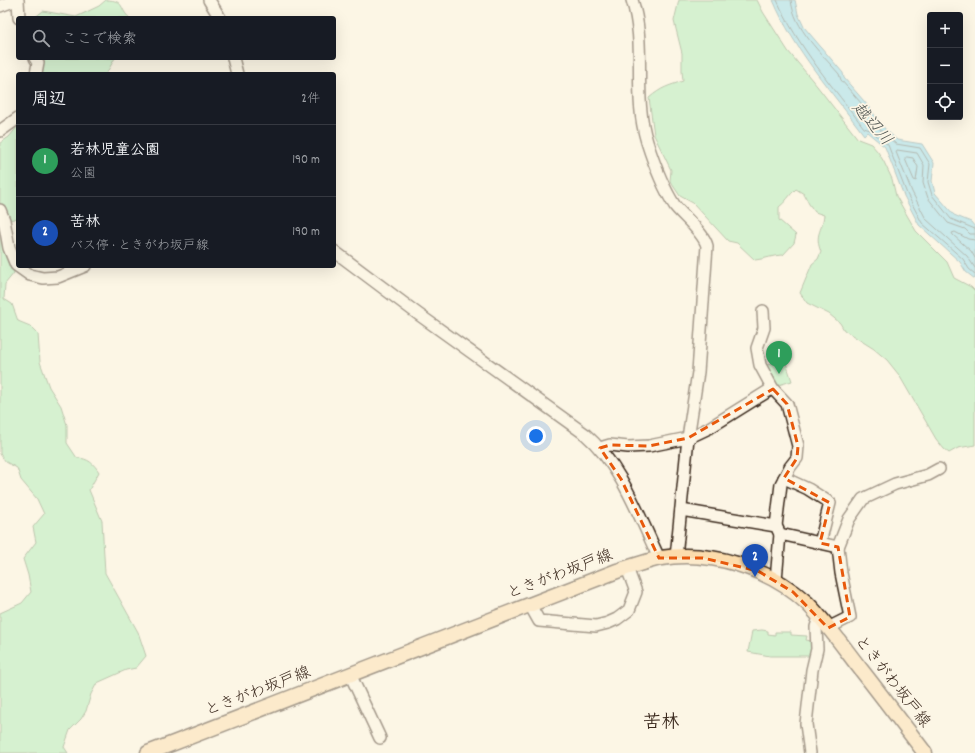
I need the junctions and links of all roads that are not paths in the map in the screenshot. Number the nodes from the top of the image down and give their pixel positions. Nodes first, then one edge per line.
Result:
1 (17, 0) edge
2 (209, 0) edge
3 (632, 0) edge
4 (0, 6) edge
5 (19, 16) edge
6 (219, 16) edge
7 (36, 60) edge
8 (234, 60) edge
9 (36, 72) edge
10 (236, 72) edge
11 (16, 119) edge
12 (0, 131) edge
13 (0, 210) edge
14 (336, 252) edge
15 (16, 265) edge
16 (20, 268) edge
17 (80, 268) edge
18 (763, 311) dead end
19 (773, 389) junction
20 (688, 438) junction
21 (600, 448) junction
22 (939, 469) dead end
23 (784, 478) junction
24 (681, 510) junction
25 (778, 530) junction
26 (820, 543) junction
27 (838, 546) junction
28 (676, 557) junction
29 (659, 558) junction
30 (627, 568) junction
31 (776, 580) junction
32 (530, 605) junction
33 (819, 617) junction
34 (828, 628) junction
35 (350, 674) junction
36 (380, 738) dead end
37 (148, 753) edge
38 (810, 753) edge
39 (926, 753) edge

1 - 4 street
1 - 5 street
2 - 6 street
3 - 20 street
7 - 9 street
8 - 10 street
11 - 12 street
13 - 15 street
14 - 21 street
16 - 17 street
18 - 19 street
19 - 20 street
19 - 23 street
20 - 21 street
20 - 24 street
21 - 29 street
22 - 27 street
23 - 25 street
23 - 26 street
24 - 25 street
24 - 28 street
25 - 26 street
25 - 31 street
26 - 27 street
27 - 34 street
28 - 29 main road, ときがわ坂戸線
28 - 31 main road, ときがわ坂戸線
29 - 30 main road, ときがわ坂戸線
30 - 32 main road, ときがわ坂戸線
30 - 32 street
31 - 33 main road, ときがわ坂戸線
32 - 35 main road, ときがわ坂戸線
33 - 34 main road, ときがわ坂戸線
33 - 38 street
34 - 39 main road, ときがわ坂戸線
35 - 36 street
35 - 37 main road, ときがわ坂戸線

